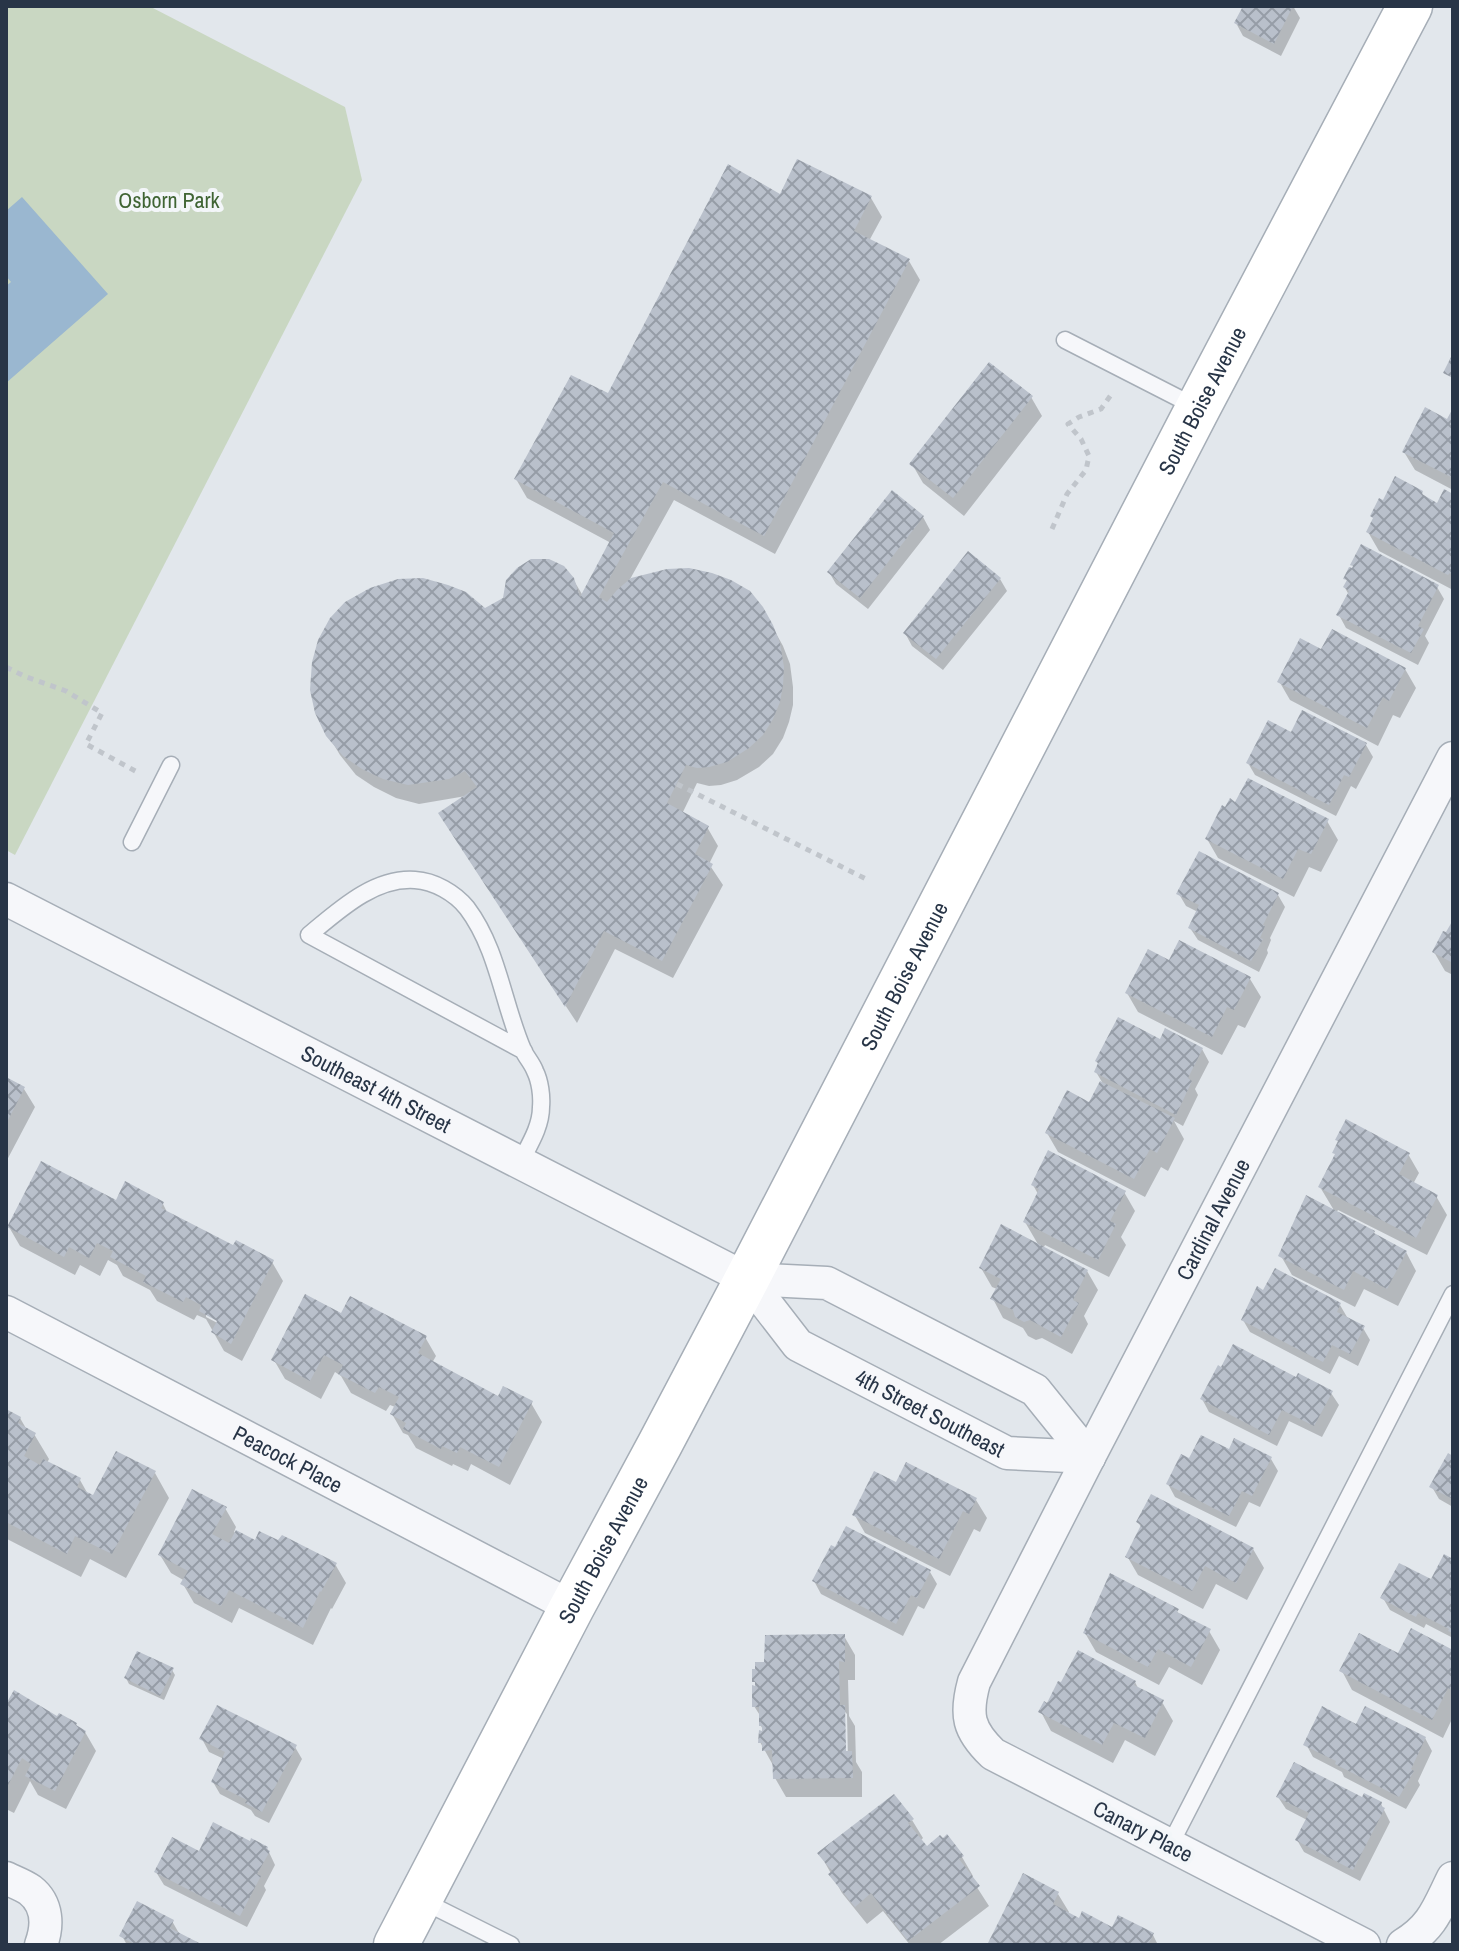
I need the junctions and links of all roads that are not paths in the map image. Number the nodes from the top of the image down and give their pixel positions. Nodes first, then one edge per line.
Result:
1 (1410, 6) edge
2 (1065, 340) dead end
3 (1198, 408) junction
4 (1453, 758) edge
5 (171, 765) dead end
6 (132, 842) dead end
7 (6, 899) edge
8 (524, 1051) junction
9 (520, 1163) junction
10 (747, 1279) junction
11 (1453, 1294) edge
12 (6, 1312) edge
13 (1089, 1457) junction
14 (572, 1607) junction
15 (974, 1682) joint
16 (1170, 1845) junction
17 (1453, 1878) edge
18 (19, 1884) edge
19 (419, 1899) junction
20 (41, 1945) edge
21 (396, 1945) edge
22 (511, 1945) edge
23 (1364, 1945) edge
24 (1403, 1945) edge

1 - 3 main road, South Boise Avenue
2 - 3 lane
3 - 10 main road, South Boise Avenue
4 - 13 street, Cardinal Avenue
5 - 6 lane
7 - 9 street, Southeast 4th Street
8 - 8 lane
8 - 9 lane
9 - 10 street, Southeast 4th Street
10 - 13 street
10 - 13 street, 4th Street Southeast
10 - 14 main road, South Boise Avenue
11 - 16 lane
12 - 14 street, Peacock Place
13 - 15 street, Cardinal Avenue
14 - 19 main road, South Boise Avenue
15 - 16 street, Canary Place
16 - 23 street, Canary Place
17 - 24 street
18 - 20 street
19 - 21 main road, South Boise Avenue
19 - 22 lane

